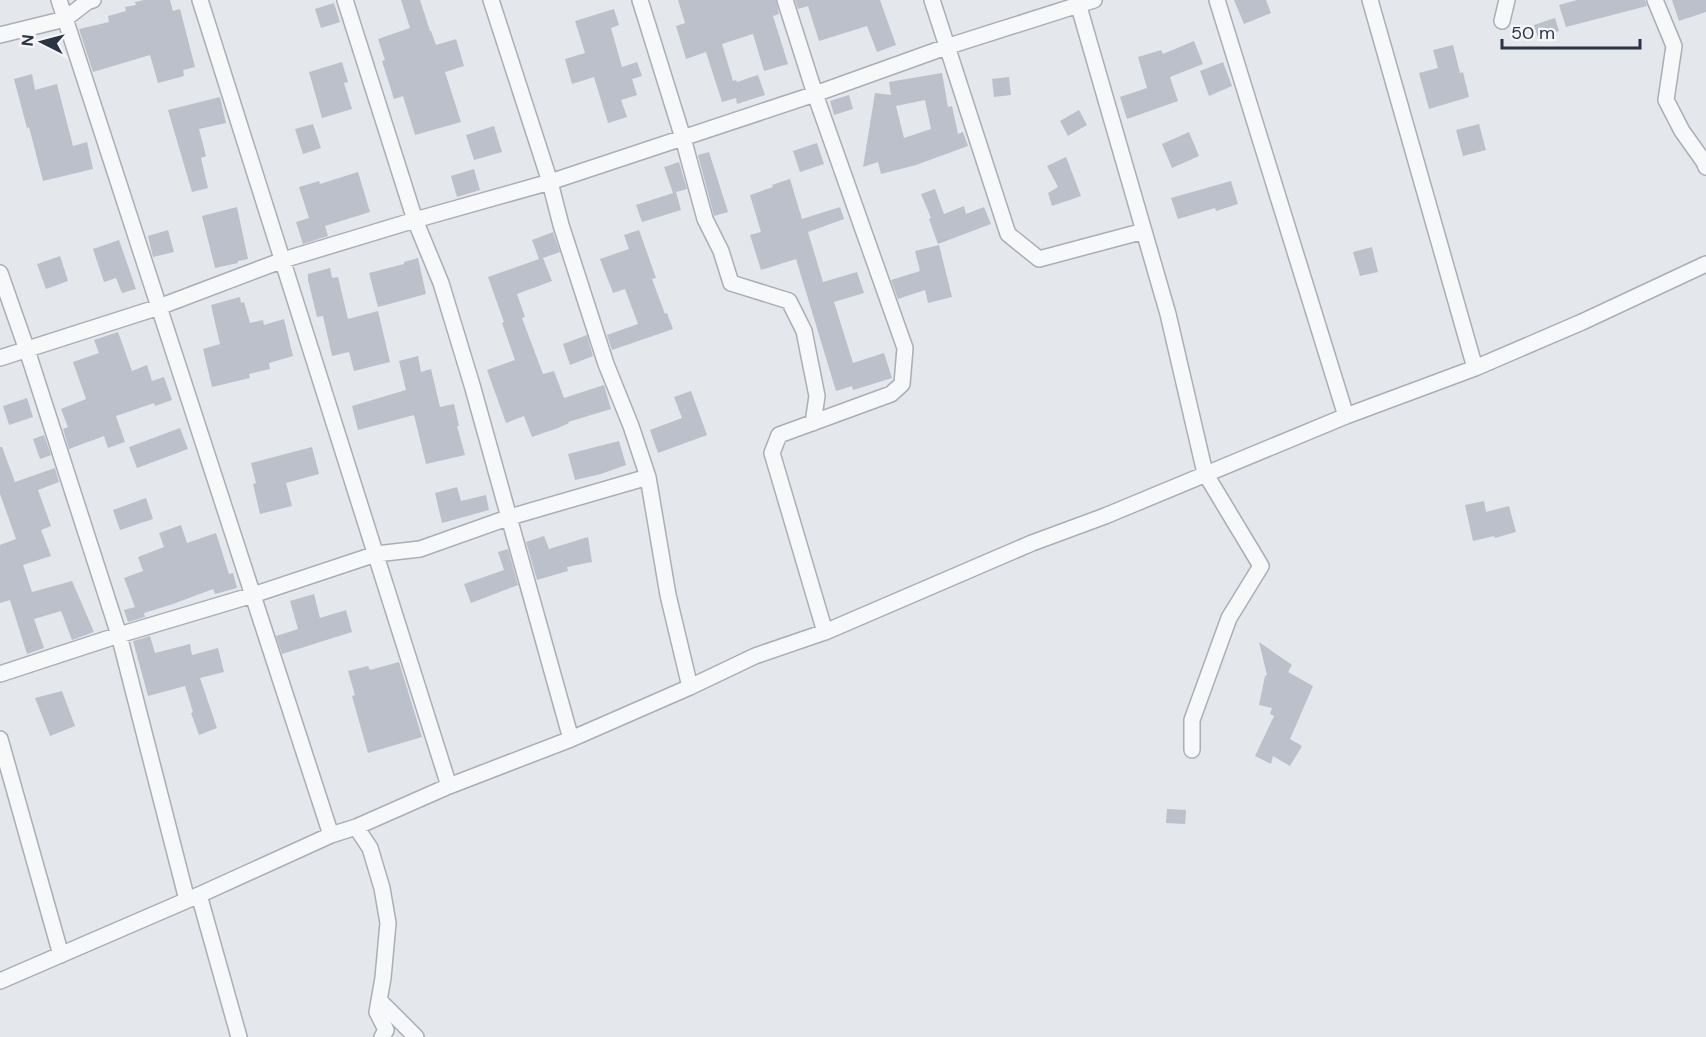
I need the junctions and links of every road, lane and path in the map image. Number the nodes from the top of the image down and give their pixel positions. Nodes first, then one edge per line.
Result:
1 (59, 0) edge
2 (93, 0) edge
3 (200, 0) edge
4 (345, 0) edge
5 (491, 0) edge
6 (640, 0) edge
7 (785, 0) edge
8 (932, 0) edge
9 (1094, 0) edge
10 (1217, 0) edge
11 (1370, 0) edge
12 (1506, 0) edge
13 (1655, 0) edge
14 (1078, 2) edge
15 (65, 19) junction
16 (1502, 21) dead end
17 (0, 35) edge
18 (946, 46) junction
19 (815, 94) junction
20 (683, 138) junction
21 (1706, 167) edge
22 (550, 182) junction
23 (415, 220) junction
24 (1144, 231) junction
25 (283, 260) junction
26 (1706, 264) edge
27 (0, 273) edge
28 (159, 307) junction
29 (27, 350) junction
30 (0, 358) edge
31 (1475, 368) junction
32 (1347, 416) junction
33 (813, 423) junction
34 (1205, 473) junction
35 (648, 477) junction
36 (510, 517) junction
37 (376, 554) junction
38 (253, 595) junction
39 (825, 632) junction
40 (119, 635) junction
41 (0, 674) edge
42 (690, 687) junction
43 (0, 739) edge
44 (571, 739) junction
45 (1192, 750) dead end
46 (449, 786) junction
47 (356, 827) junction
48 (331, 835) junction
49 (193, 898) junction
50 (61, 955) junction
51 (0, 981) edge
52 (379, 1000) junction
53 (385, 1035) edge
54 (239, 1037) edge
55 (416, 1037) edge

1 - 15 street
2 - 15 street
3 - 25 street
4 - 23 street
5 - 22 street
6 - 20 street
7 - 19 street
8 - 18 street
9 - 14 street
10 - 32 street
11 - 31 street
12 - 16 street
13 - 21 street
14 - 18 street
14 - 24 street
15 - 17 street
15 - 28 street
18 - 19 street
18 - 24 street
19 - 20 street
19 - 33 street
20 - 22 street
20 - 33 street
22 - 23 street
22 - 35 street
23 - 25 street
23 - 36 street
24 - 34 street
25 - 28 street
25 - 37 street
26 - 31 street
27 - 29 street
28 - 29 street
28 - 38 street
29 - 30 street
29 - 40 street
31 - 32 street
32 - 34 street
33 - 39 street
34 - 39 street
34 - 45 street
35 - 36 street
35 - 42 street
36 - 37 street
36 - 44 street
37 - 38 street
37 - 46 street
38 - 40 street
38 - 48 street
39 - 42 street
40 - 41 street
40 - 49 street
42 - 44 street
43 - 50 street
44 - 46 street
46 - 47 street
47 - 48 street
47 - 52 street
48 - 49 street
49 - 50 street
49 - 54 street
50 - 51 street
52 - 53 street
52 - 55 street

